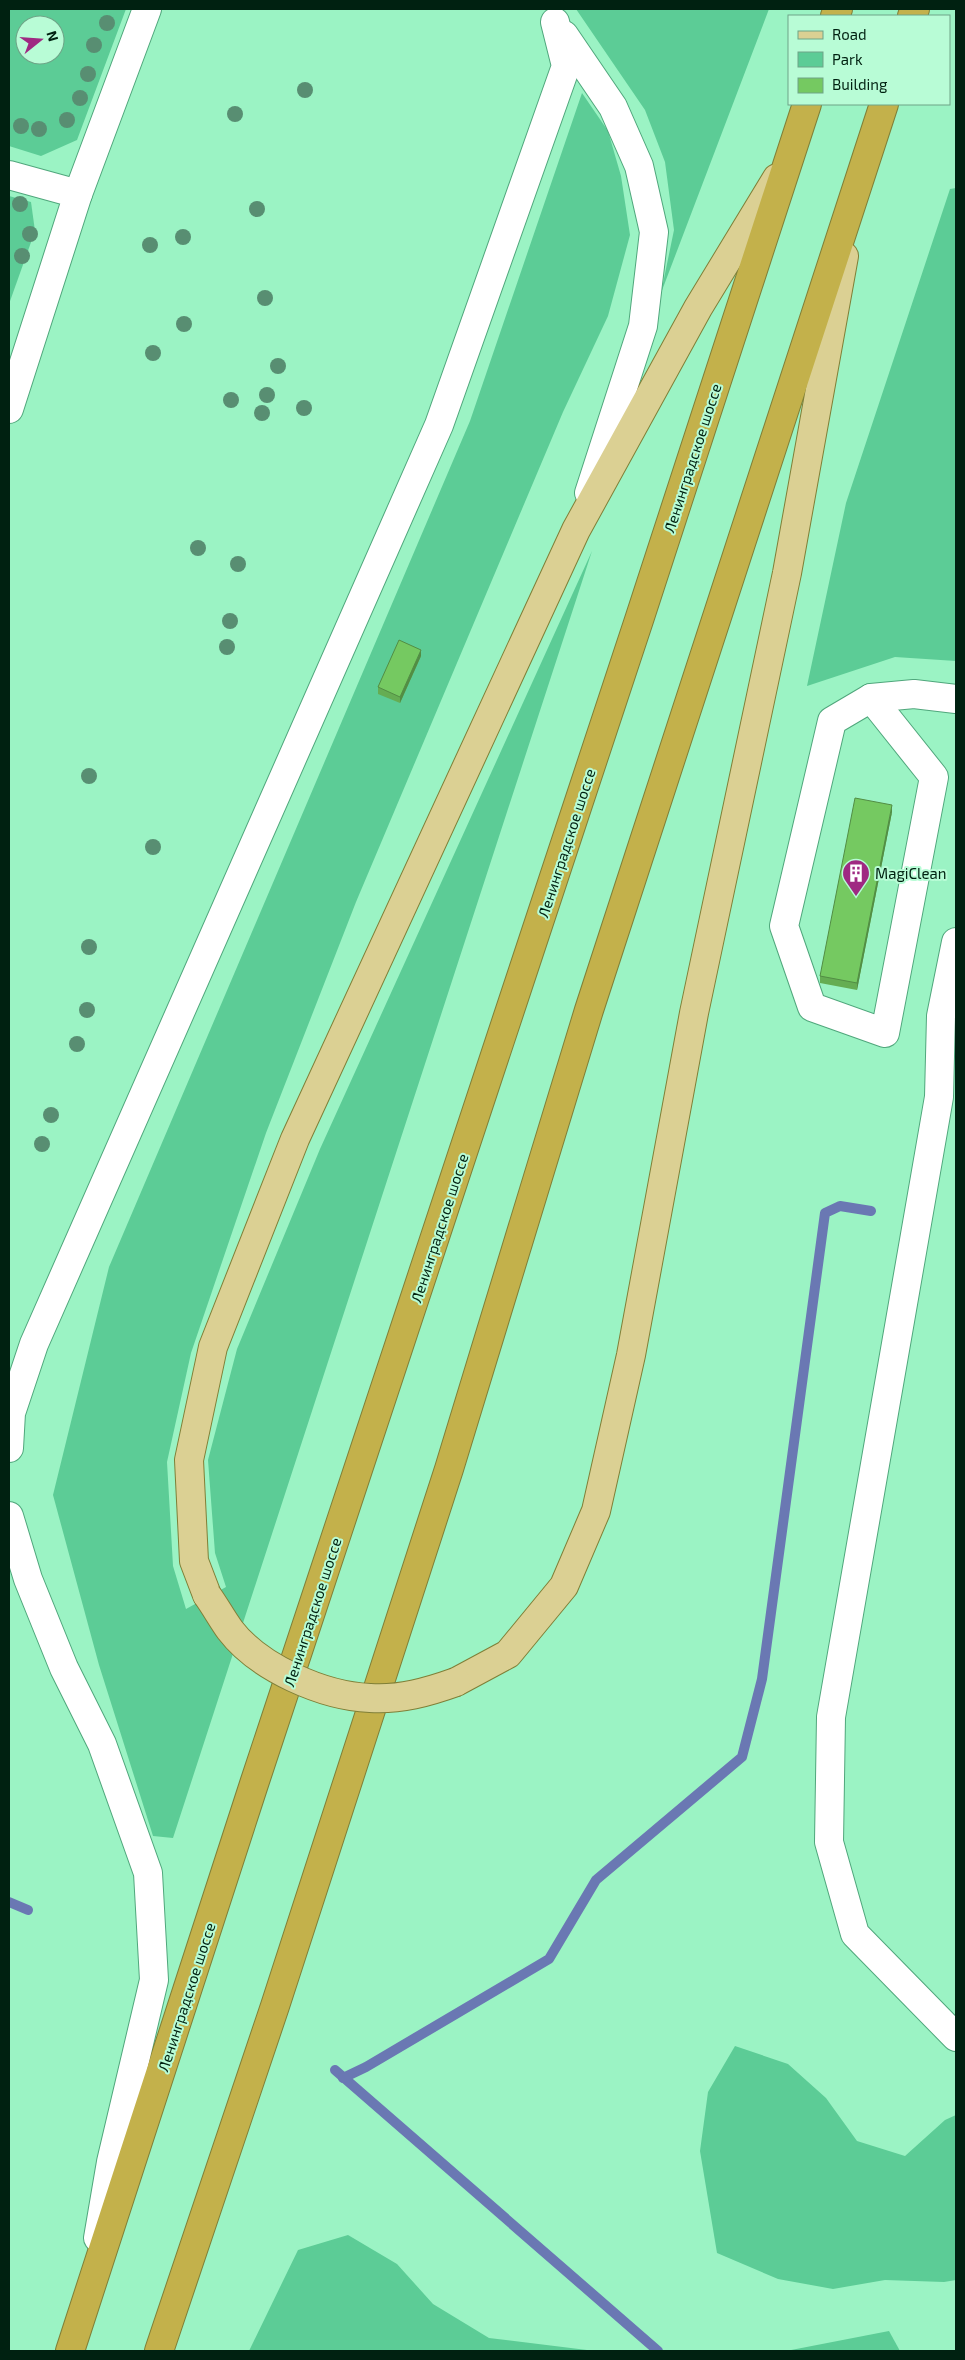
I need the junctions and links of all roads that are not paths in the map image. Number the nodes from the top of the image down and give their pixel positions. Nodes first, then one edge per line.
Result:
1 (147, 9) edge
2 (551, 15) edge
3 (807, 105) edge
4 (884, 105) edge
5 (788, 160) junction
6 (9, 175) edge
7 (78, 194) junction
8 (854, 195) junction
9 (9, 409) edge
10 (576, 530) junction
11 (871, 698) junction
12 (956, 698) edge
13 (956, 942) edge
14 (948, 1103) edge
15 (9, 1448) edge
16 (9, 1516) edge
17 (956, 2038) edge
18 (90, 2286) junction
19 (70, 2351) edge
20 (159, 2351) edge

1 - 7 street
2 - 10 street
2 - 15 street
3 - 5 highway, Ленинградское шоссе
4 - 8 highway
5 - 10 main road
5 - 18 highway, Ленинградское шоссе
6 - 7 street
7 - 9 street
8 - 10 main road, bridge
8 - 20 highway
11 - 11 street
11 - 12 street
13 - 14 street
14 - 17 street
16 - 18 street
18 - 19 highway, Ленинградское шоссе

